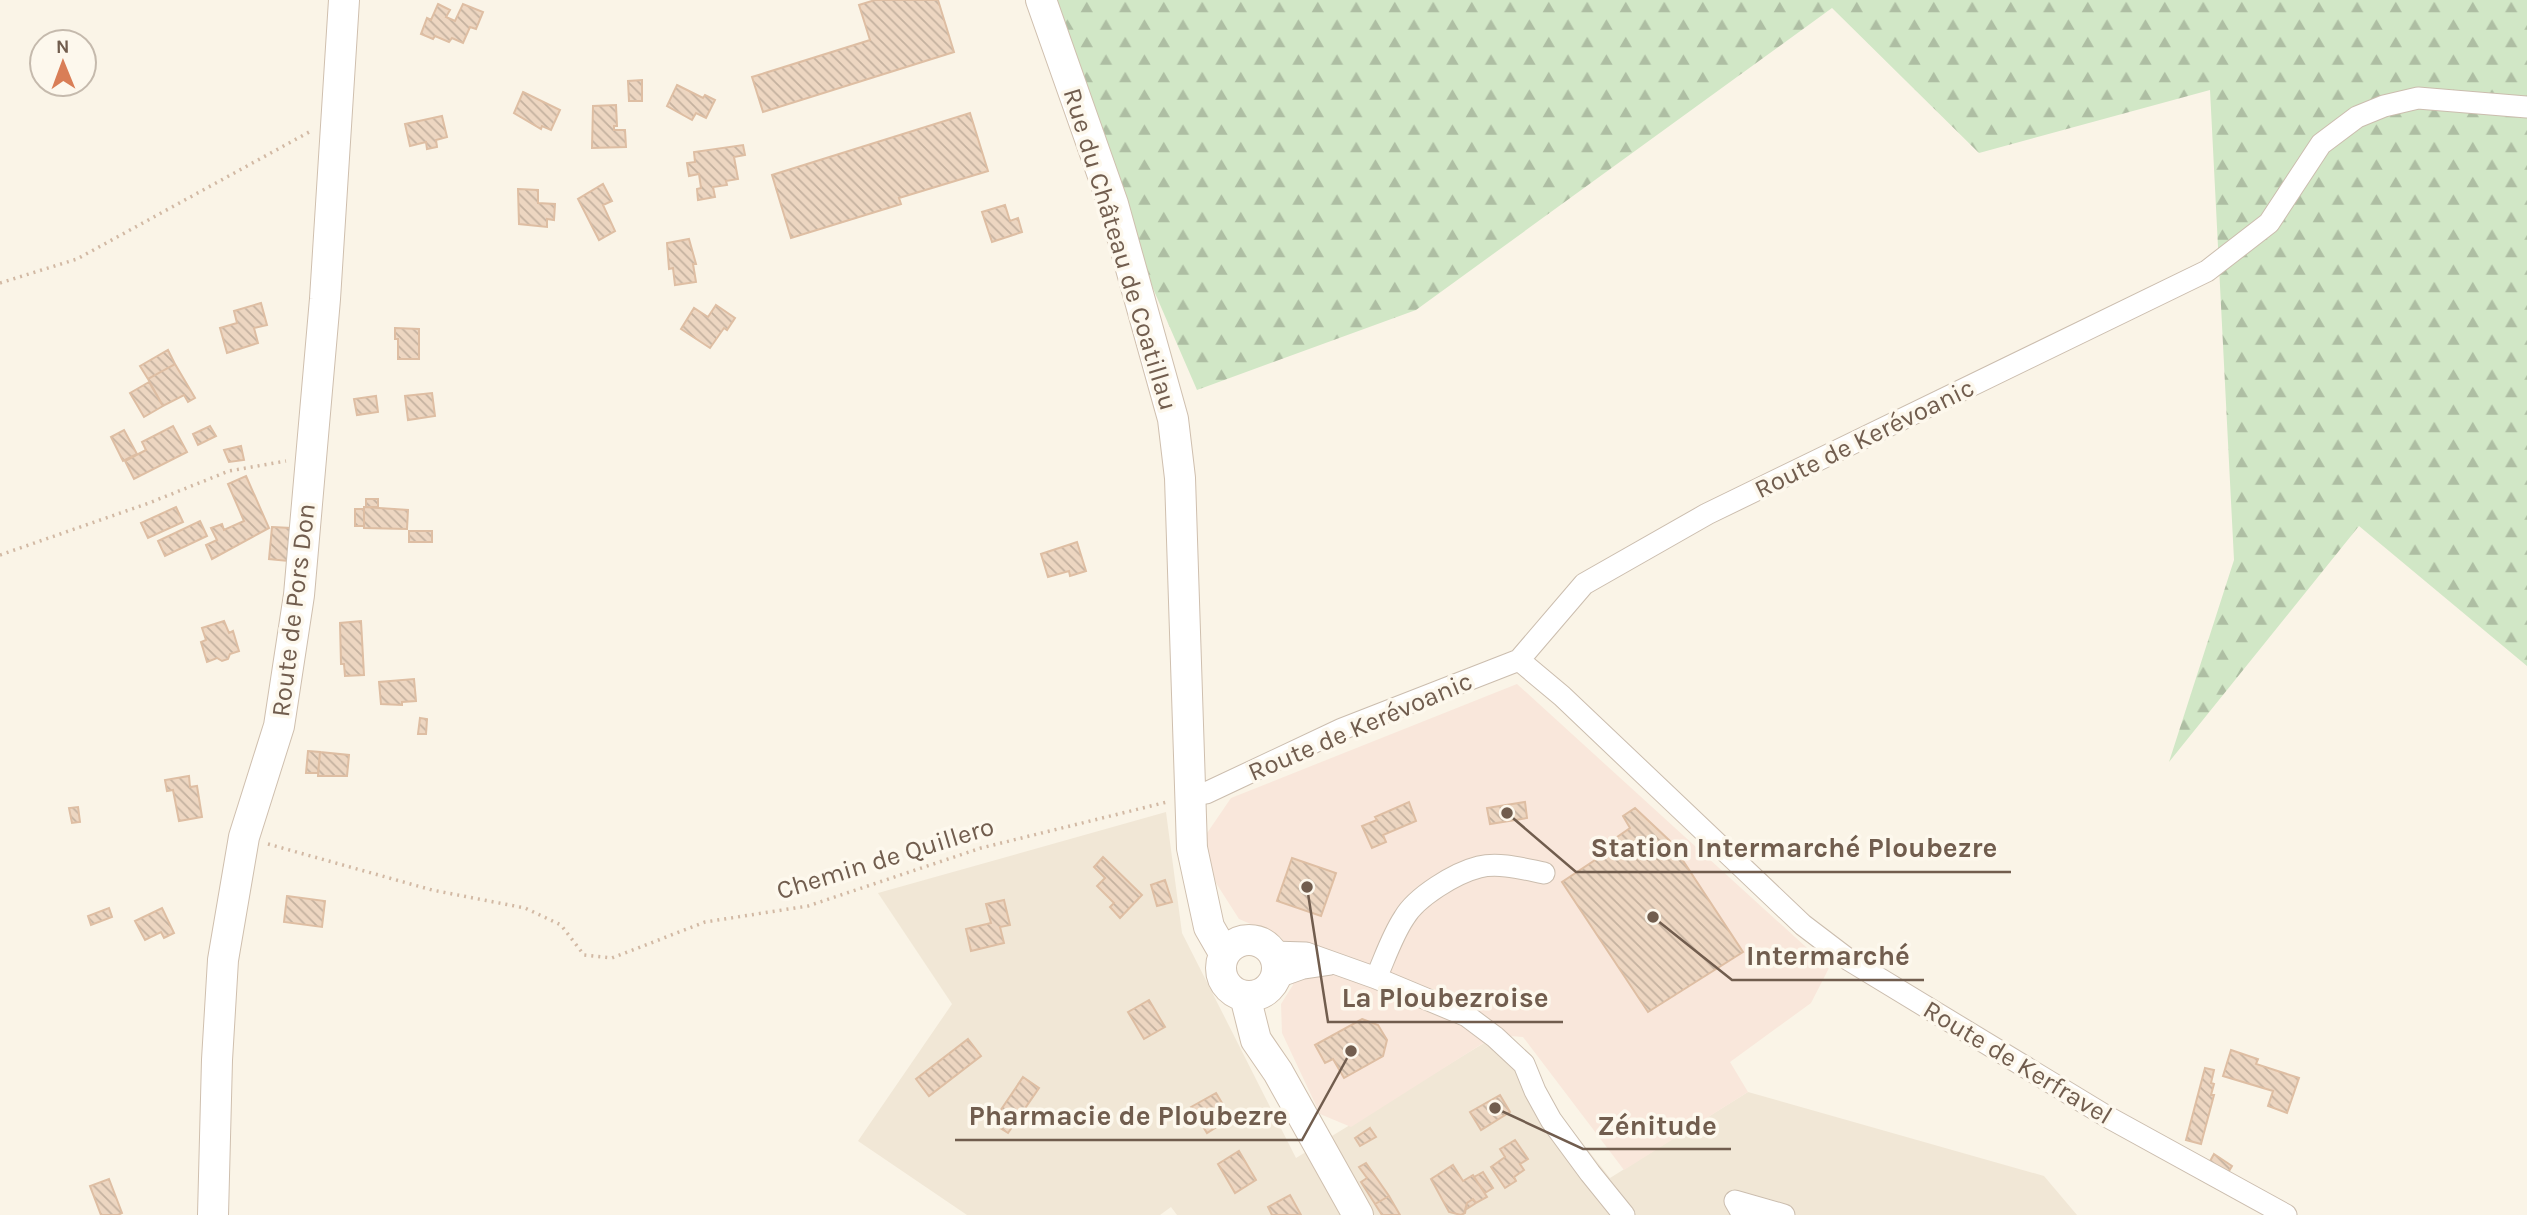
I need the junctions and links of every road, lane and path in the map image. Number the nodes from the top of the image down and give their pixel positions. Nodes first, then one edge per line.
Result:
1 (344, 0) edge
2 (1041, 0) edge
3 (2527, 107) edge
4 (337, 116) junction
5 (0, 283) edge
6 (311, 460) junction
7 (0, 555) edge
8 (1519, 660) junction
9 (1189, 796) junction
10 (244, 838) junction
11 (1544, 873) dead end
12 (1234, 947) junction
13 (1376, 978) junction
14 (1264, 979) junction
15 (213, 1215) edge
16 (1359, 1215) edge
17 (1624, 1215) edge
18 (1743, 1215) edge
19 (1784, 1215) edge
20 (2286, 1215) edge

1 - 4 main road, Route de Pors Don
2 - 9 main road, Rue du Château de Coatillau
3 - 8 street, Route de Kerévoanic
4 - 5 path
4 - 6 main road, Route de Pors Don
6 - 7 path
6 - 10 main road, Route de Pors Don
8 - 9 street, Route de Kerévoanic
8 - 20 street, Route de Kerfravel
9 - 10 path, Chemin de Quillero
9 - 12 main road, Rue du Château de Coatillau
10 - 15 main road, Route de Pors Don
11 - 13 street
12 - 14 main road
12 - 14 main road
13 - 14 street
13 - 17 street
14 - 16 main road
18 - 19 street

